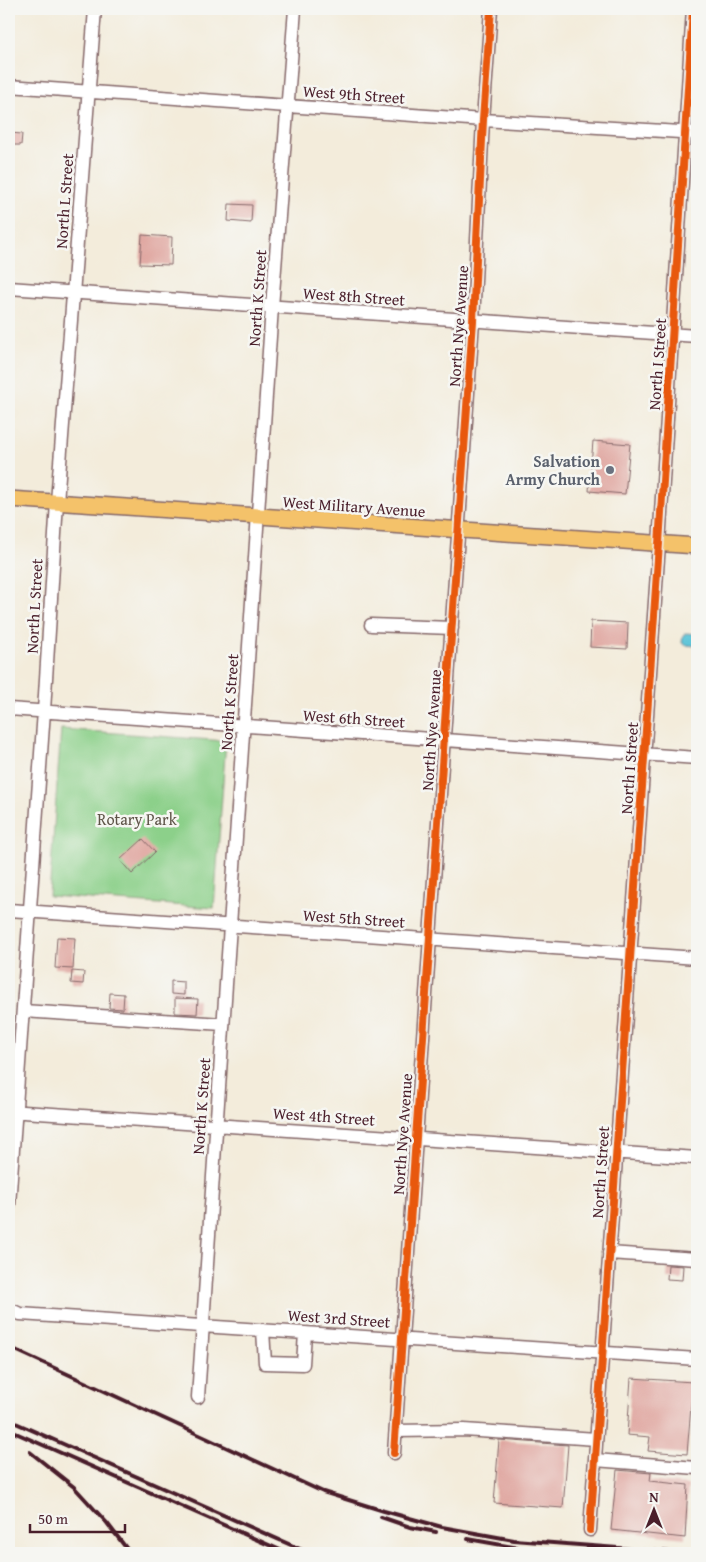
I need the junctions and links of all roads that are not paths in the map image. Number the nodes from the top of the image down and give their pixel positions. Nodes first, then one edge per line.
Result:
1 (95, 9) edge
2 (295, 9) edge
3 (491, 9) edge
4 (693, 9) edge
5 (9, 86) edge
6 (89, 91) junction
7 (288, 105) junction
8 (483, 120) junction
9 (691, 133) edge
10 (9, 288) edge
11 (73, 293) junction
12 (272, 307) junction
13 (473, 321) junction
14 (672, 335) junction
15 (697, 336) edge
16 (9, 499) edge
17 (57, 502) junction
18 (259, 517) junction
19 (458, 531) junction
20 (658, 544) junction
21 (697, 546) edge
22 (371, 625) dead end
23 (452, 628) junction
24 (9, 709) edge
25 (44, 712) junction
26 (244, 726) junction
27 (444, 741) junction
28 (644, 754) junction
29 (697, 758) edge
30 (9, 910) edge
31 (30, 911) junction
32 (229, 925) junction
33 (430, 940) junction
34 (630, 954) junction
35 (697, 958) edge
36 (23, 1011) junction
37 (222, 1024) junction
38 (12, 1111) edge
39 (216, 1126) junction
40 (415, 1138) junction
41 (615, 1152) junction
42 (697, 1158) edge
43 (9, 1205) edge
44 (609, 1253) junction
45 (697, 1259) edge
46 (9, 1310) edge
47 (202, 1326) junction
48 (263, 1330) junction
49 (305, 1332) junction
50 (402, 1339) junction
51 (601, 1353) junction
52 (697, 1359) edge
53 (198, 1397) dead end
54 (396, 1431) junction
55 (596, 1439) junction
56 (394, 1453) dead end
57 (594, 1460) junction
58 (697, 1468) edge
59 (590, 1530) dead end

1 - 6 street, North L Street
2 - 7 street, North K Street
3 - 8 street, North Nye Avenue
4 - 9 street, North I Street
5 - 6 street, West 9th Street
6 - 7 street, West 9th Street
6 - 11 street, North L Street
7 - 8 street, West 9th Street
7 - 12 street, North K Street
8 - 9 street, West 9th Street
8 - 13 street, North Nye Avenue
9 - 14 street, North I Street
10 - 11 street, West 8th Street
11 - 12 street, West 8th Street
11 - 17 street, North L Street
12 - 13 street, West 8th Street
12 - 18 street, North K Street
13 - 14 street, West 8th Street
13 - 19 street, North Nye Avenue
14 - 15 street, West 8th Street
14 - 20 street, North I Street
16 - 17 main road, West Military Avenue
17 - 18 main road, West Military Avenue
17 - 25 street, North L Street
18 - 19 main road, West Military Avenue
18 - 26 street, North K Street
19 - 20 main road, West Military Avenue
19 - 23 street, North Nye Avenue
20 - 21 main road, West Military Avenue
20 - 28 street, North I Street
22 - 23 street
23 - 27 street, North Nye Avenue
24 - 25 street, West 6th Street
25 - 26 street, West 6th Street
25 - 31 street, North L Street
26 - 27 street, West 6th Street
26 - 32 street, North K Street
27 - 28 street, West 6th Street
27 - 33 street, North Nye Avenue
28 - 29 street, West 6th Street
28 - 34 street, North I Street
30 - 31 street, West 5th Street
31 - 32 street, West 5th Street
31 - 36 street, North L Street
32 - 33 street, West 5th Street
32 - 37 street, North K Street
33 - 34 street, West 5th Street
33 - 40 street, North Nye Avenue
34 - 35 street, West 5th Street
34 - 41 street, North I Street
36 - 37 street
36 - 38 street, North L Street
37 - 39 street, North K Street
38 - 39 street, West 4th Street
38 - 43 street, North L Street
39 - 40 street, West 4th Street
39 - 47 street, North K Street
40 - 41 street, West 4th Street
40 - 50 street, North Nye Avenue
41 - 42 street, West 4th Street
41 - 44 street, North I Street
44 - 45 street
44 - 51 street, North I Street
46 - 47 street, West 3rd Street
47 - 48 street, West 3rd Street
47 - 53 street, North K Street
48 - 49 street, West 3rd Street
48 - 49 street
49 - 50 street, West 3rd Street
50 - 51 street, West 3rd Street
50 - 54 street, North Nye Avenue
51 - 52 street, West 3rd Street
51 - 55 street, North I Street
54 - 55 street
54 - 56 street, North Nye Avenue
55 - 57 street, North I Street
57 - 58 street
57 - 59 street, North I Street

